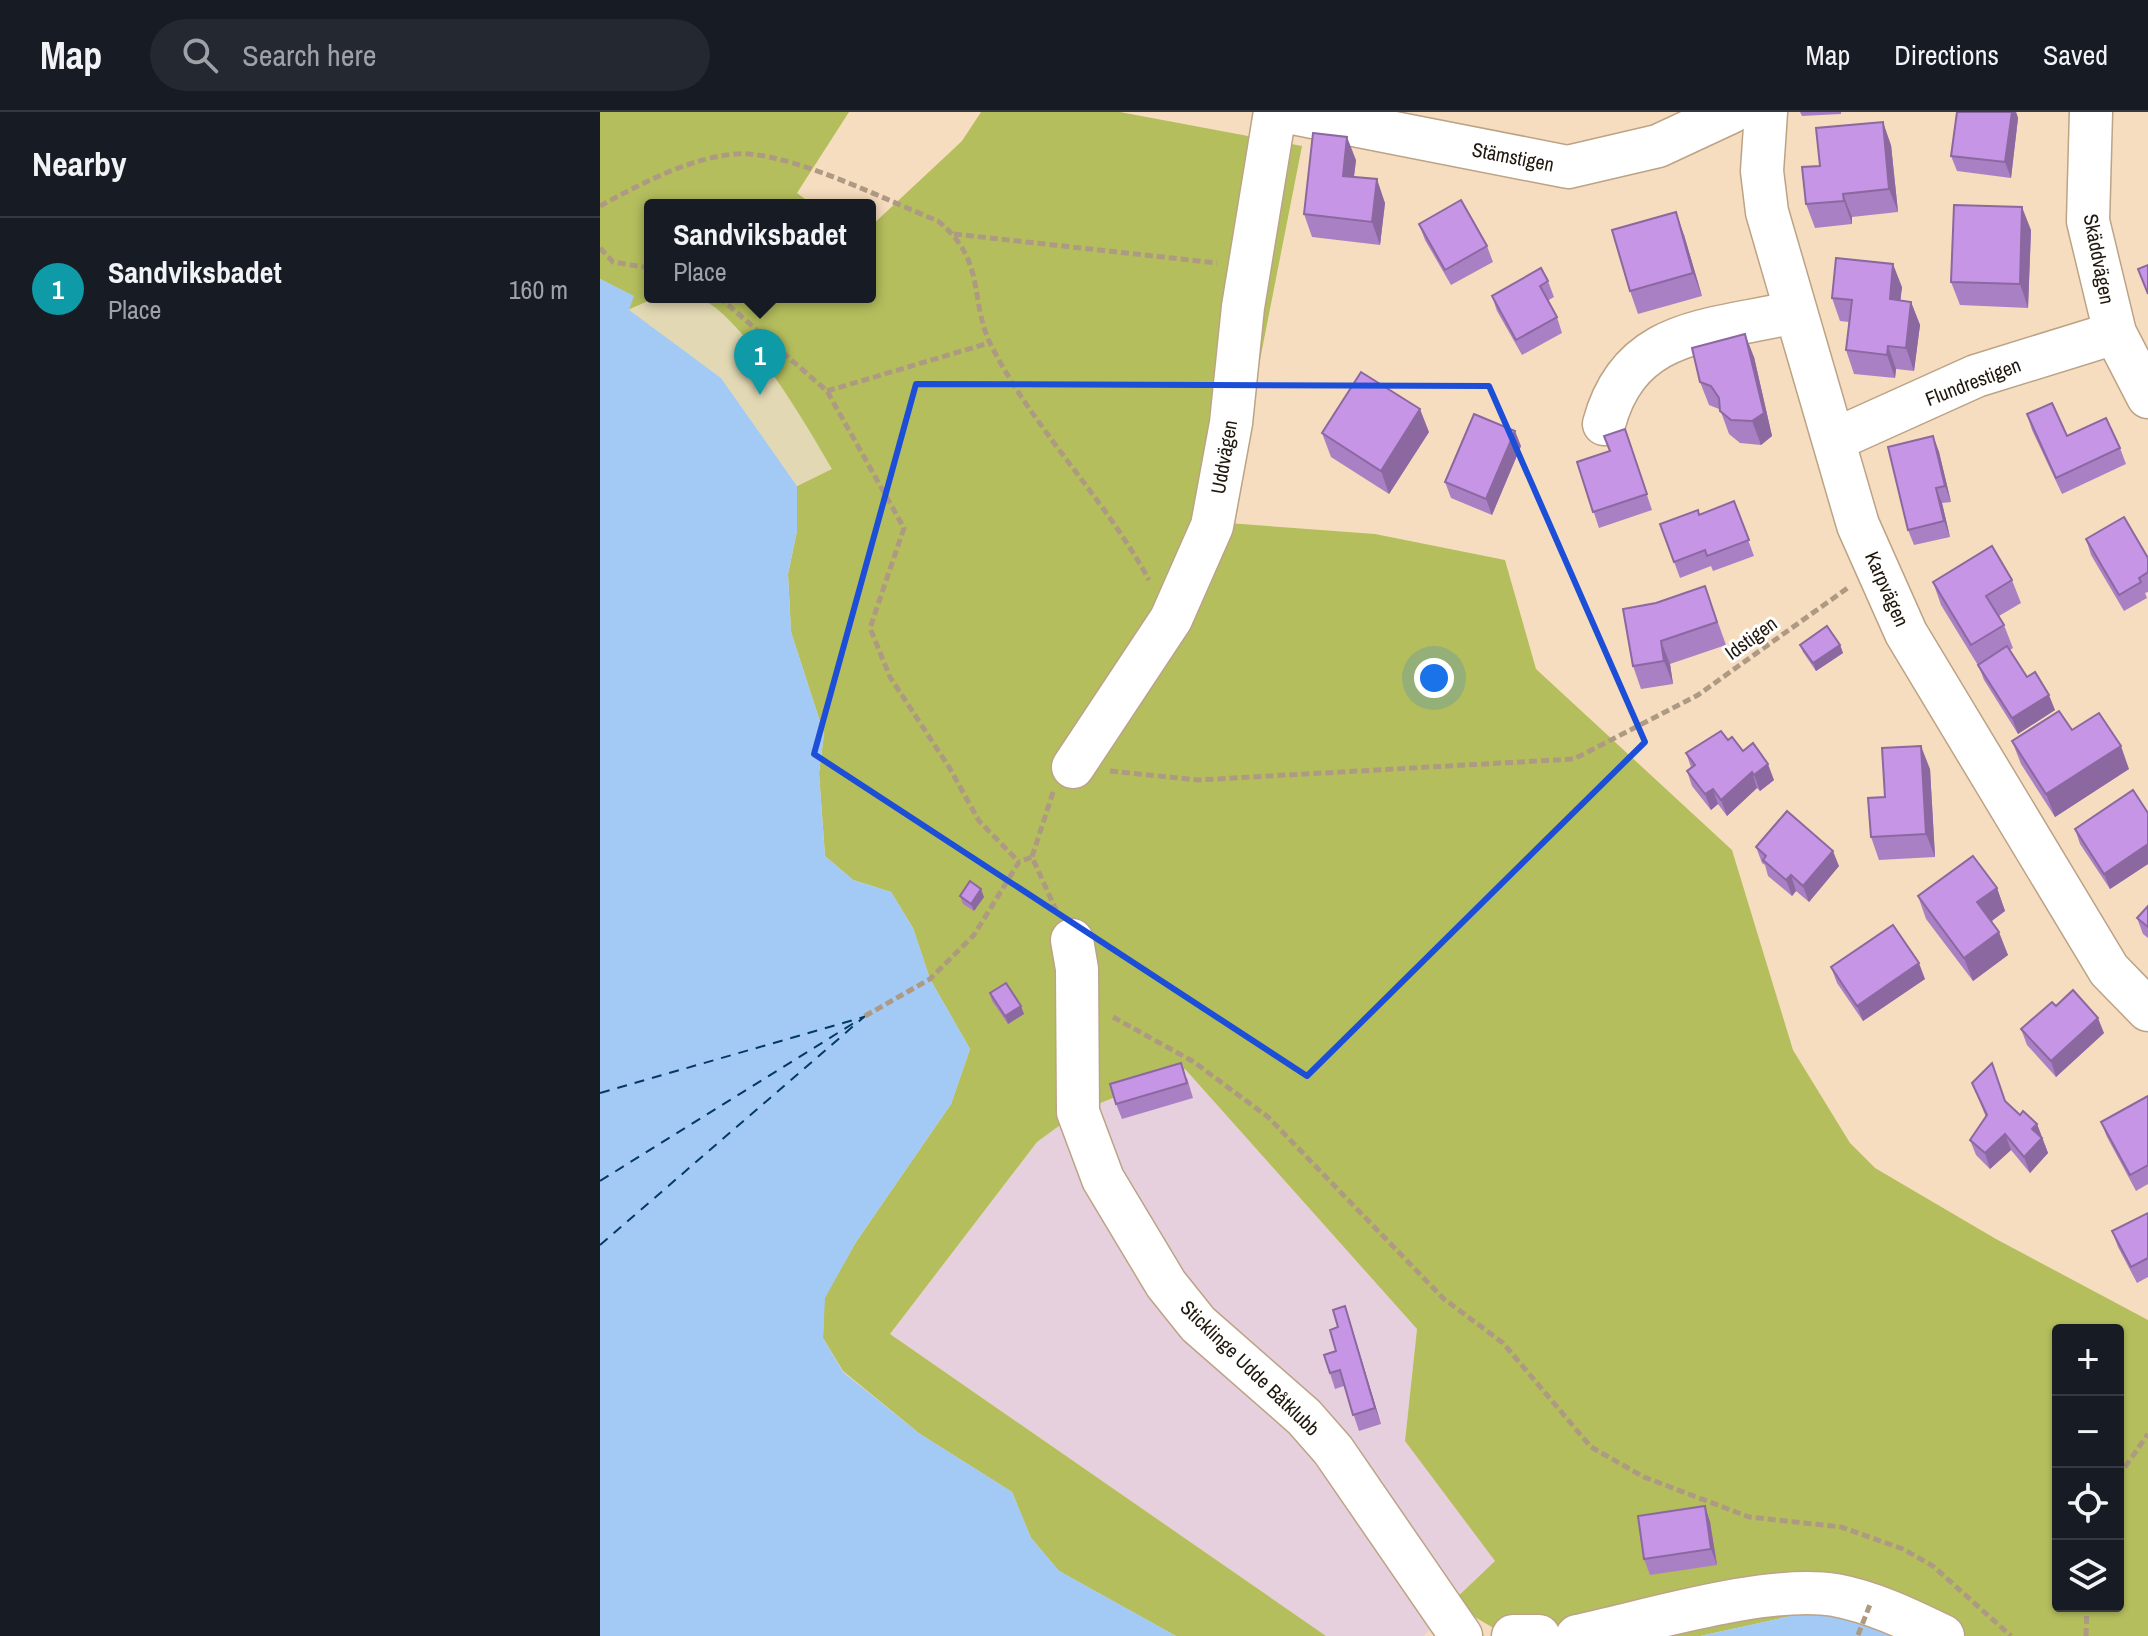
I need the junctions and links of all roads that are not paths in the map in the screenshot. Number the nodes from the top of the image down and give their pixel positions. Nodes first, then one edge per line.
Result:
1 (1275, 112) edge
2 (1287, 112) edge
3 (1731, 112) edge
4 (1766, 112) edge
5 (2091, 112) edge
6 (1794, 312) junction
7 (2115, 333) junction
8 (2148, 397) edge
9 (1604, 424) dead end
10 (1834, 440) junction
11 (1073, 767) road end
12 (1072, 940) road end
13 (2148, 1010) edge
14 (1461, 1636) edge
15 (1513, 1636) edge
16 (1539, 1636) edge
17 (1577, 1636) edge
18 (1943, 1636) edge

1 - 11 street, Uddvägen
2 - 3 street, Stämstigen
4 - 6 street, Karpvägen
5 - 7 street, Skäddvägen
6 - 9 street
6 - 10 street, Karpvägen
7 - 8 street, Skäddvägen
7 - 10 street, Flundrestigen
10 - 13 street, Karpvägen
12 - 14 street, Sticklinge Udde Båtklubb
15 - 16 street
17 - 18 street

